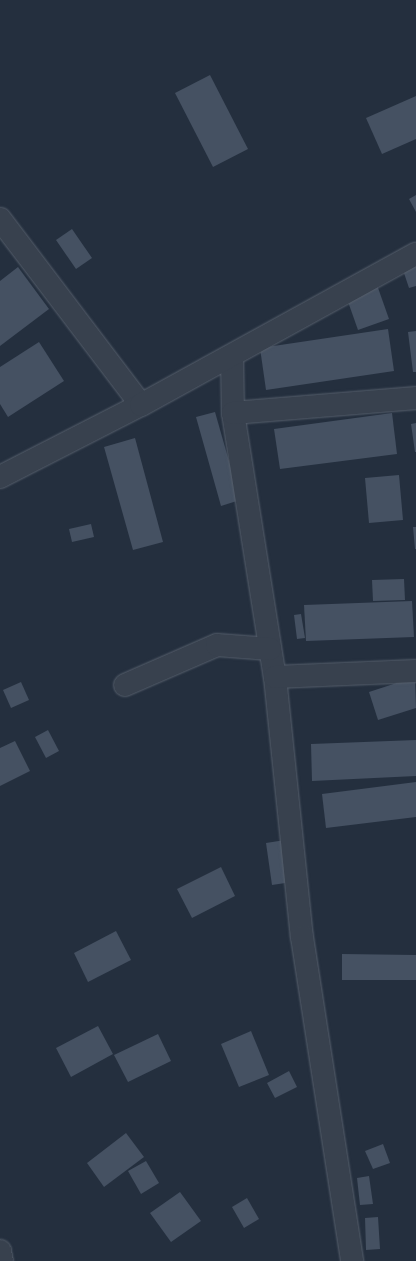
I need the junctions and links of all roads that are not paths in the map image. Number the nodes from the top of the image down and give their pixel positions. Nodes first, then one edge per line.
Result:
1 (0, 219) edge
2 (416, 254) edge
3 (232, 356) junction
4 (416, 398) edge
5 (141, 405) junction
6 (233, 413) junction
7 (0, 477) edge
8 (270, 649) junction
9 (416, 671) edge
10 (275, 677) junction
11 (125, 685) dead end
12 (0, 1251) edge
13 (2, 1261) edge
14 (352, 1261) edge

1 - 5 street
2 - 3 street
3 - 5 street
3 - 6 street
4 - 6 street
5 - 7 street
6 - 8 street
8 - 10 street
8 - 11 street
9 - 10 street
10 - 14 street
12 - 13 street

